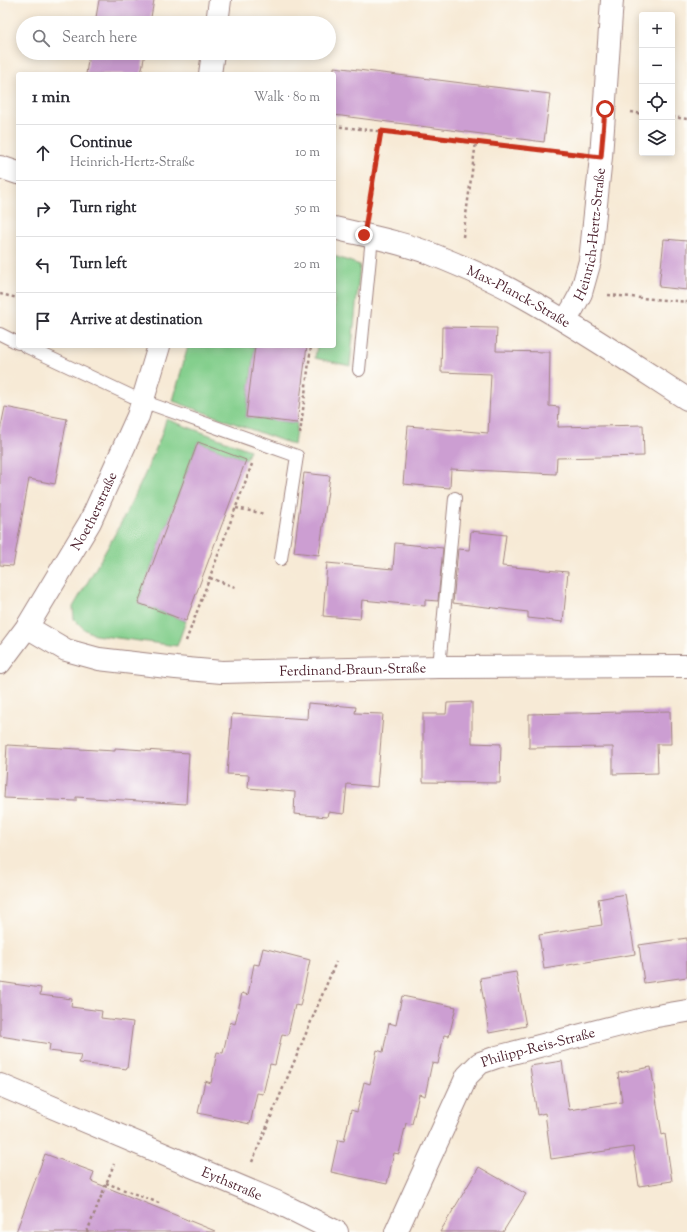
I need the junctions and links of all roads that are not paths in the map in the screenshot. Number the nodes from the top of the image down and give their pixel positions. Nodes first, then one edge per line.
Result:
1 (220, 0) edge
2 (612, 0) edge
3 (218, 16) edge
4 (212, 60) edge
5 (210, 72) edge
6 (0, 167) edge
7 (16, 172) edge
8 (336, 228) edge
9 (368, 236) junction
10 (565, 321) junction
11 (0, 334) edge
12 (16, 342) edge
13 (29, 348) edge
14 (158, 348) edge
15 (359, 370) dead end
16 (687, 399) edge
17 (142, 401) junction
18 (455, 498) dead end
19 (281, 559) dead end
20 (27, 627) junction
21 (0, 662) edge
22 (687, 666) edge
23 (439, 667) junction
24 (687, 1011) edge
25 (0, 1086) edge
26 (338, 1232) edge
27 (396, 1232) edge

1 - 3 street
2 - 10 street, Heinrich-Hertz-Straße
4 - 5 street
6 - 7 street
8 - 9 street, Max-Planck-Straße
9 - 10 street, Max-Planck-Straße
9 - 15 lane
10 - 16 street, Max-Planck-Straße
11 - 12 lane
13 - 17 lane
14 - 17 street, Noetherstraße
17 - 19 lane
17 - 20 street, Noetherstraße
18 - 23 lane
20 - 21 street, Noetherstraße
20 - 23 street, Ferdinand-Braun-Straße
22 - 23 street, Ferdinand-Braun-Straße
24 - 27 street, Philipp-Reis-Straße
25 - 26 street, Eythstraße

